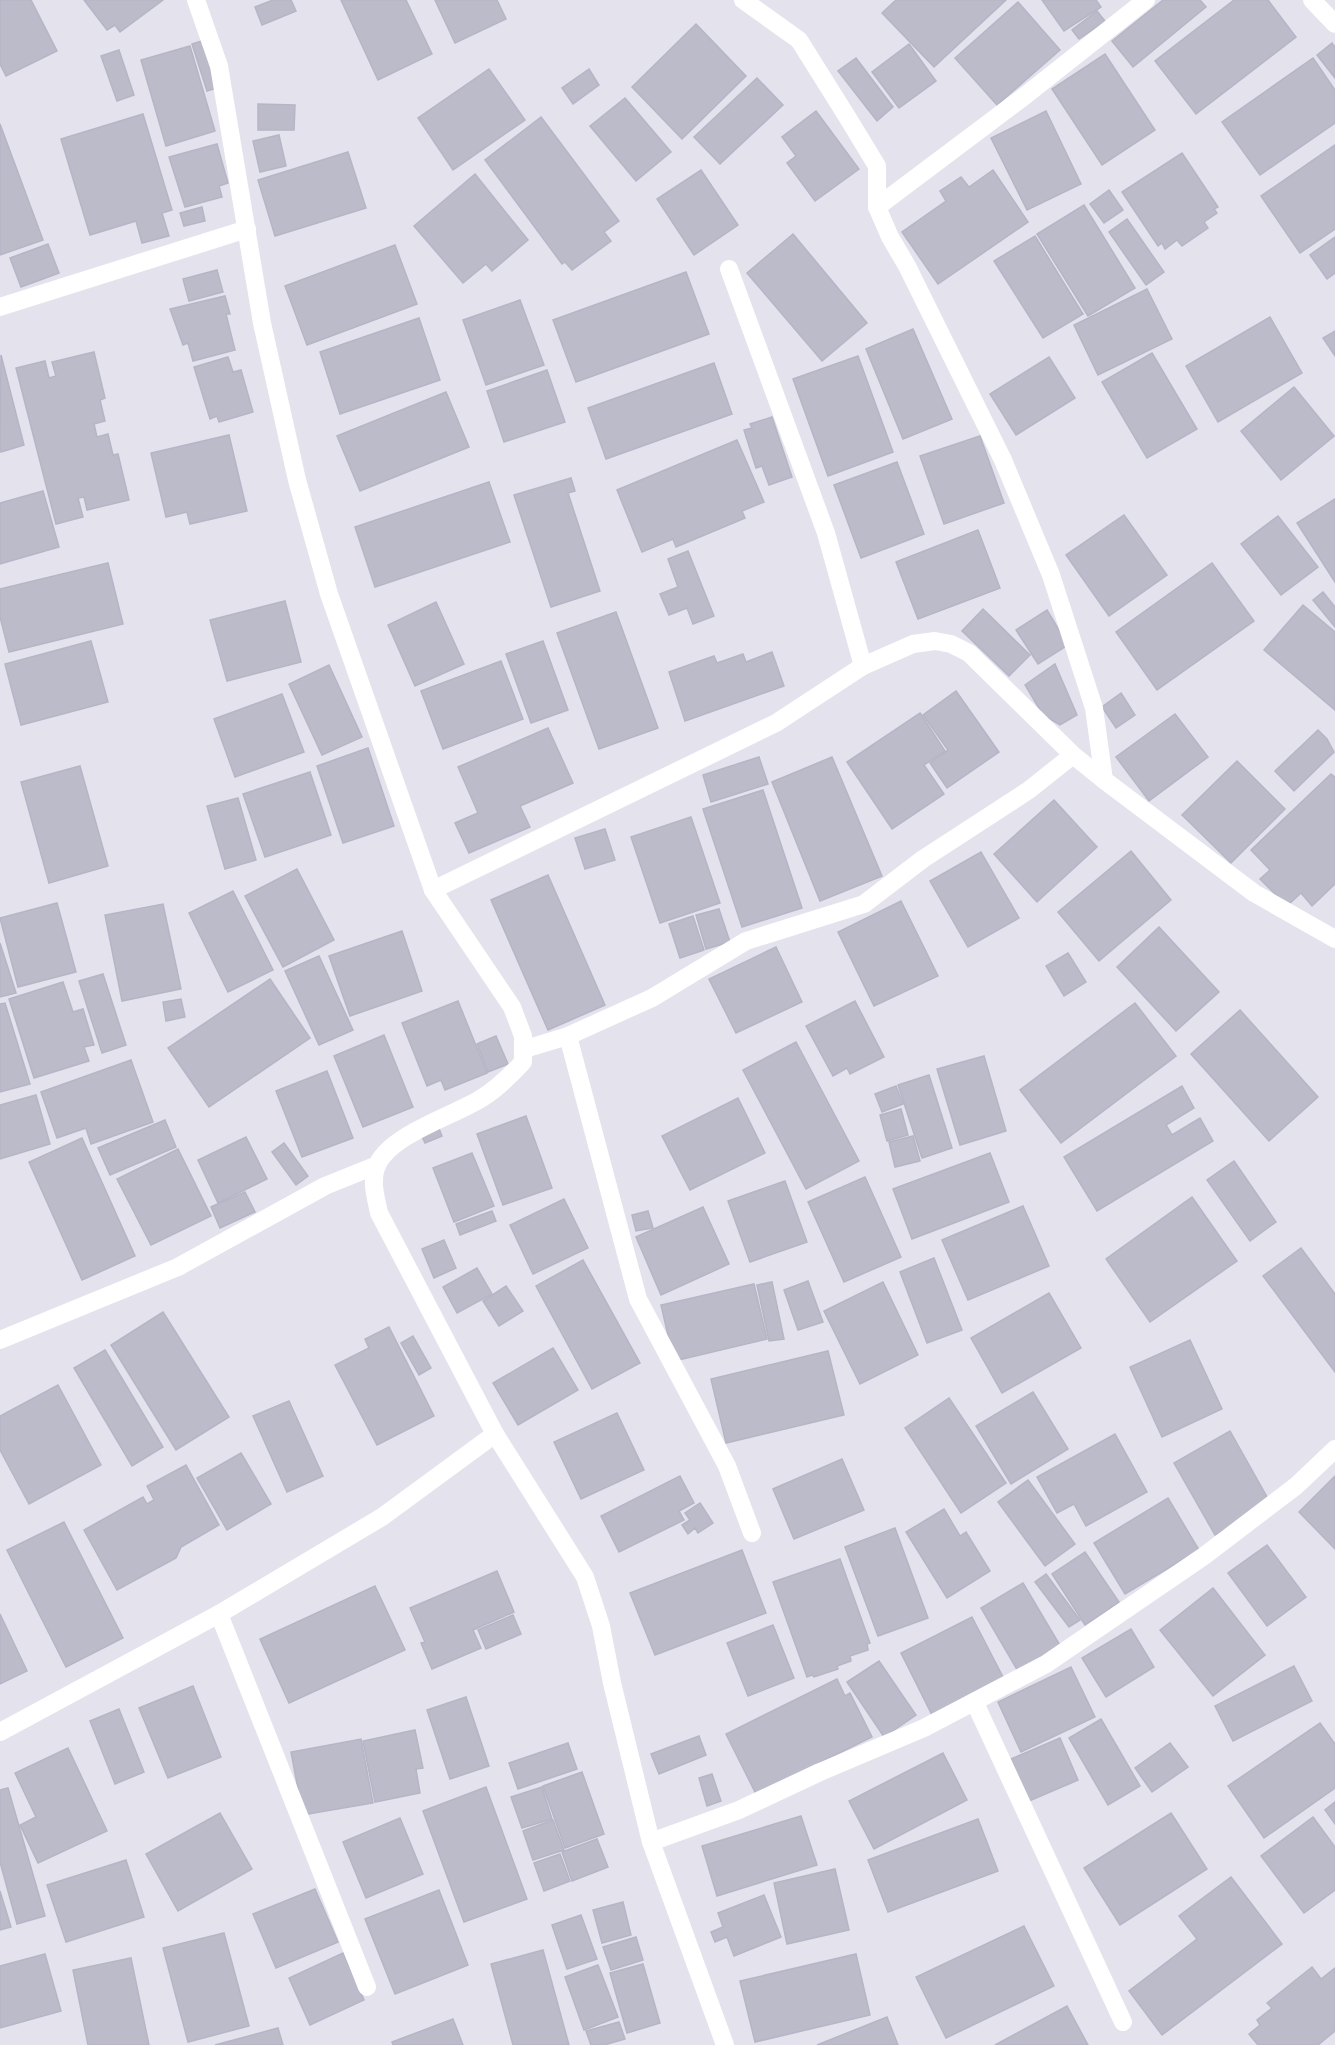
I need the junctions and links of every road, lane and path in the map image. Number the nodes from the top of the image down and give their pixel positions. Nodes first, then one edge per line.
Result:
1 (196, 0) edge
2 (743, 0) edge
3 (1146, 0) edge
4 (1312, 0) edge
5 (1335, 24) edge
6 (877, 207) junction
7 (247, 229) junction
8 (729, 269) dead end
9 (0, 307) edge
10 (863, 666) junction
11 (1073, 755) junction
12 (1104, 780) junction
13 (434, 890) junction
14 (1335, 939) edge
15 (568, 1036) junction
16 (525, 1049) junction
17 (377, 1165) junction
18 (0, 1340) edge
19 (495, 1434) junction
20 (1335, 1449) edge
21 (752, 1533) dead end
22 (219, 1614) junction
23 (975, 1703) junction
24 (0, 1732) edge
25 (651, 1842) junction
26 (367, 1987) dead end
27 (1123, 2022) dead end
28 (720, 2044) edge

1 - 7 street
2 - 6 street
3 - 6 street
4 - 5 street
6 - 12 street
7 - 9 street
7 - 13 street
8 - 10 street
10 - 11 street
10 - 13 street
11 - 12 street
11 - 15 street
12 - 14 street
13 - 16 street
15 - 16 street
15 - 21 street
16 - 17 street
17 - 18 street
17 - 19 street
19 - 22 street
19 - 25 street
20 - 23 street
22 - 24 street
22 - 26 street
23 - 25 street
23 - 27 street
25 - 28 street

